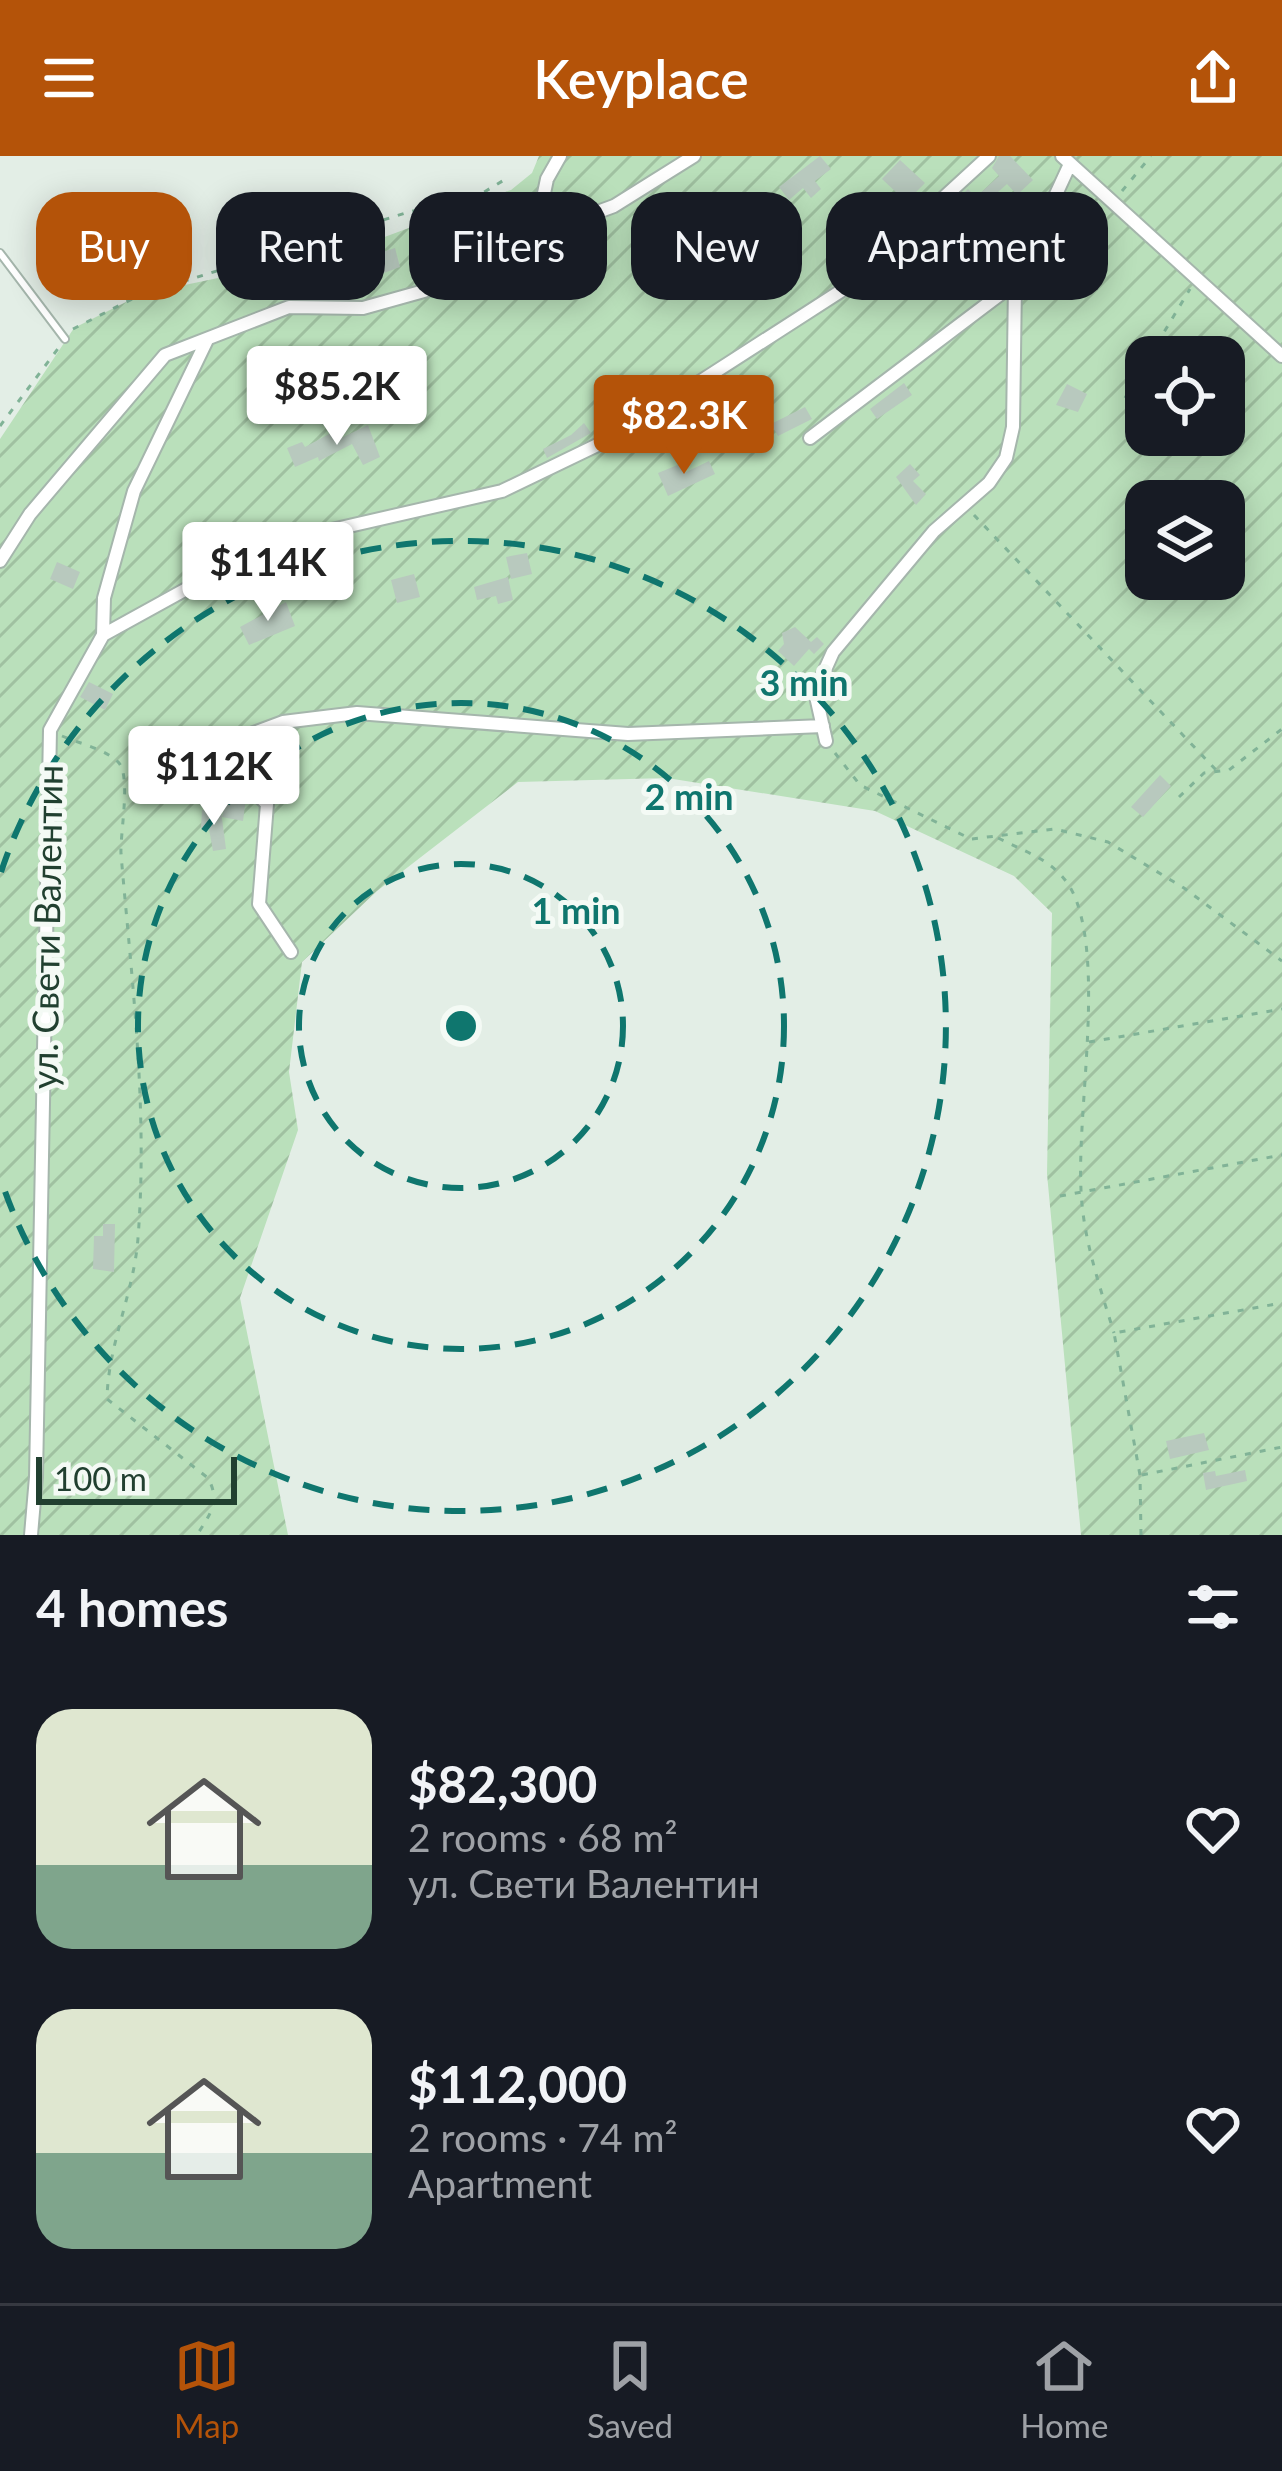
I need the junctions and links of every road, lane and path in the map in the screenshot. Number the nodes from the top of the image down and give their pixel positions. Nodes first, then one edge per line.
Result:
1 (560, 156) edge
2 (694, 156) edge
3 (989, 156) edge
4 (1151, 156) edge
5 (1066, 160) edge
6 (509, 177) dead end
7 (544, 192) edge
8 (1053, 192) edge
9 (1113, 202) junction
10 (607, 209) edge
11 (0, 254) edge
12 (1197, 277) junction
13 (409, 295) edge
14 (994, 300) edge
15 (1015, 300) edge
16 (1162, 336) edge
17 (65, 339) junction
18 (207, 340) junction
19 (1282, 356) edge
20 (0, 426) edge
21 (810, 438) dead end
22 (964, 505) junction
23 (0, 562) edge
24 (103, 635) junction
25 (823, 726) junction
26 (1282, 729) edge
27 (50, 730) junction
28 (826, 741) joint
29 (1216, 771) junction
30 (1179, 797) dead end
31 (998, 838) junction
32 (291, 952) dead end
33 (1282, 961) edge
34 (1282, 1009) edge
35 (1085, 1043) junction
36 (1282, 1155) edge
37 (1081, 1192) junction
38 (1060, 1196) dead end
39 (1282, 1303) edge
40 (1114, 1334) junction
41 (1282, 1447) edge
42 (1140, 1475) junction
43 (31, 1535) edge
44 (197, 1535) edge
45 (1141, 1535) edge

1 - 7 street
2 - 10 street
3 - 24 street
4 - 9 path
5 - 8 street
5 - 9 street
6 - 17 path
9 - 12 street
11 - 17 lane
12 - 16 path
12 - 19 street
13 - 18 street
14 - 21 street
15 - 22 street
17 - 20 path
18 - 23 street
18 - 24 street
22 - 25 street
22 - 29 path
24 - 27 street, ул. Свети Валентин
25 - 28 street
25 - 32 street
26 - 29 path
27 - 43 street, ул. Свети Валентин
27 - 44 path
28 - 31 path
29 - 30 path
31 - 33 path
31 - 35 path
34 - 35 path
35 - 37 path
36 - 37 path
37 - 38 path
37 - 40 path
39 - 40 path
40 - 42 path
41 - 42 path
42 - 45 path

